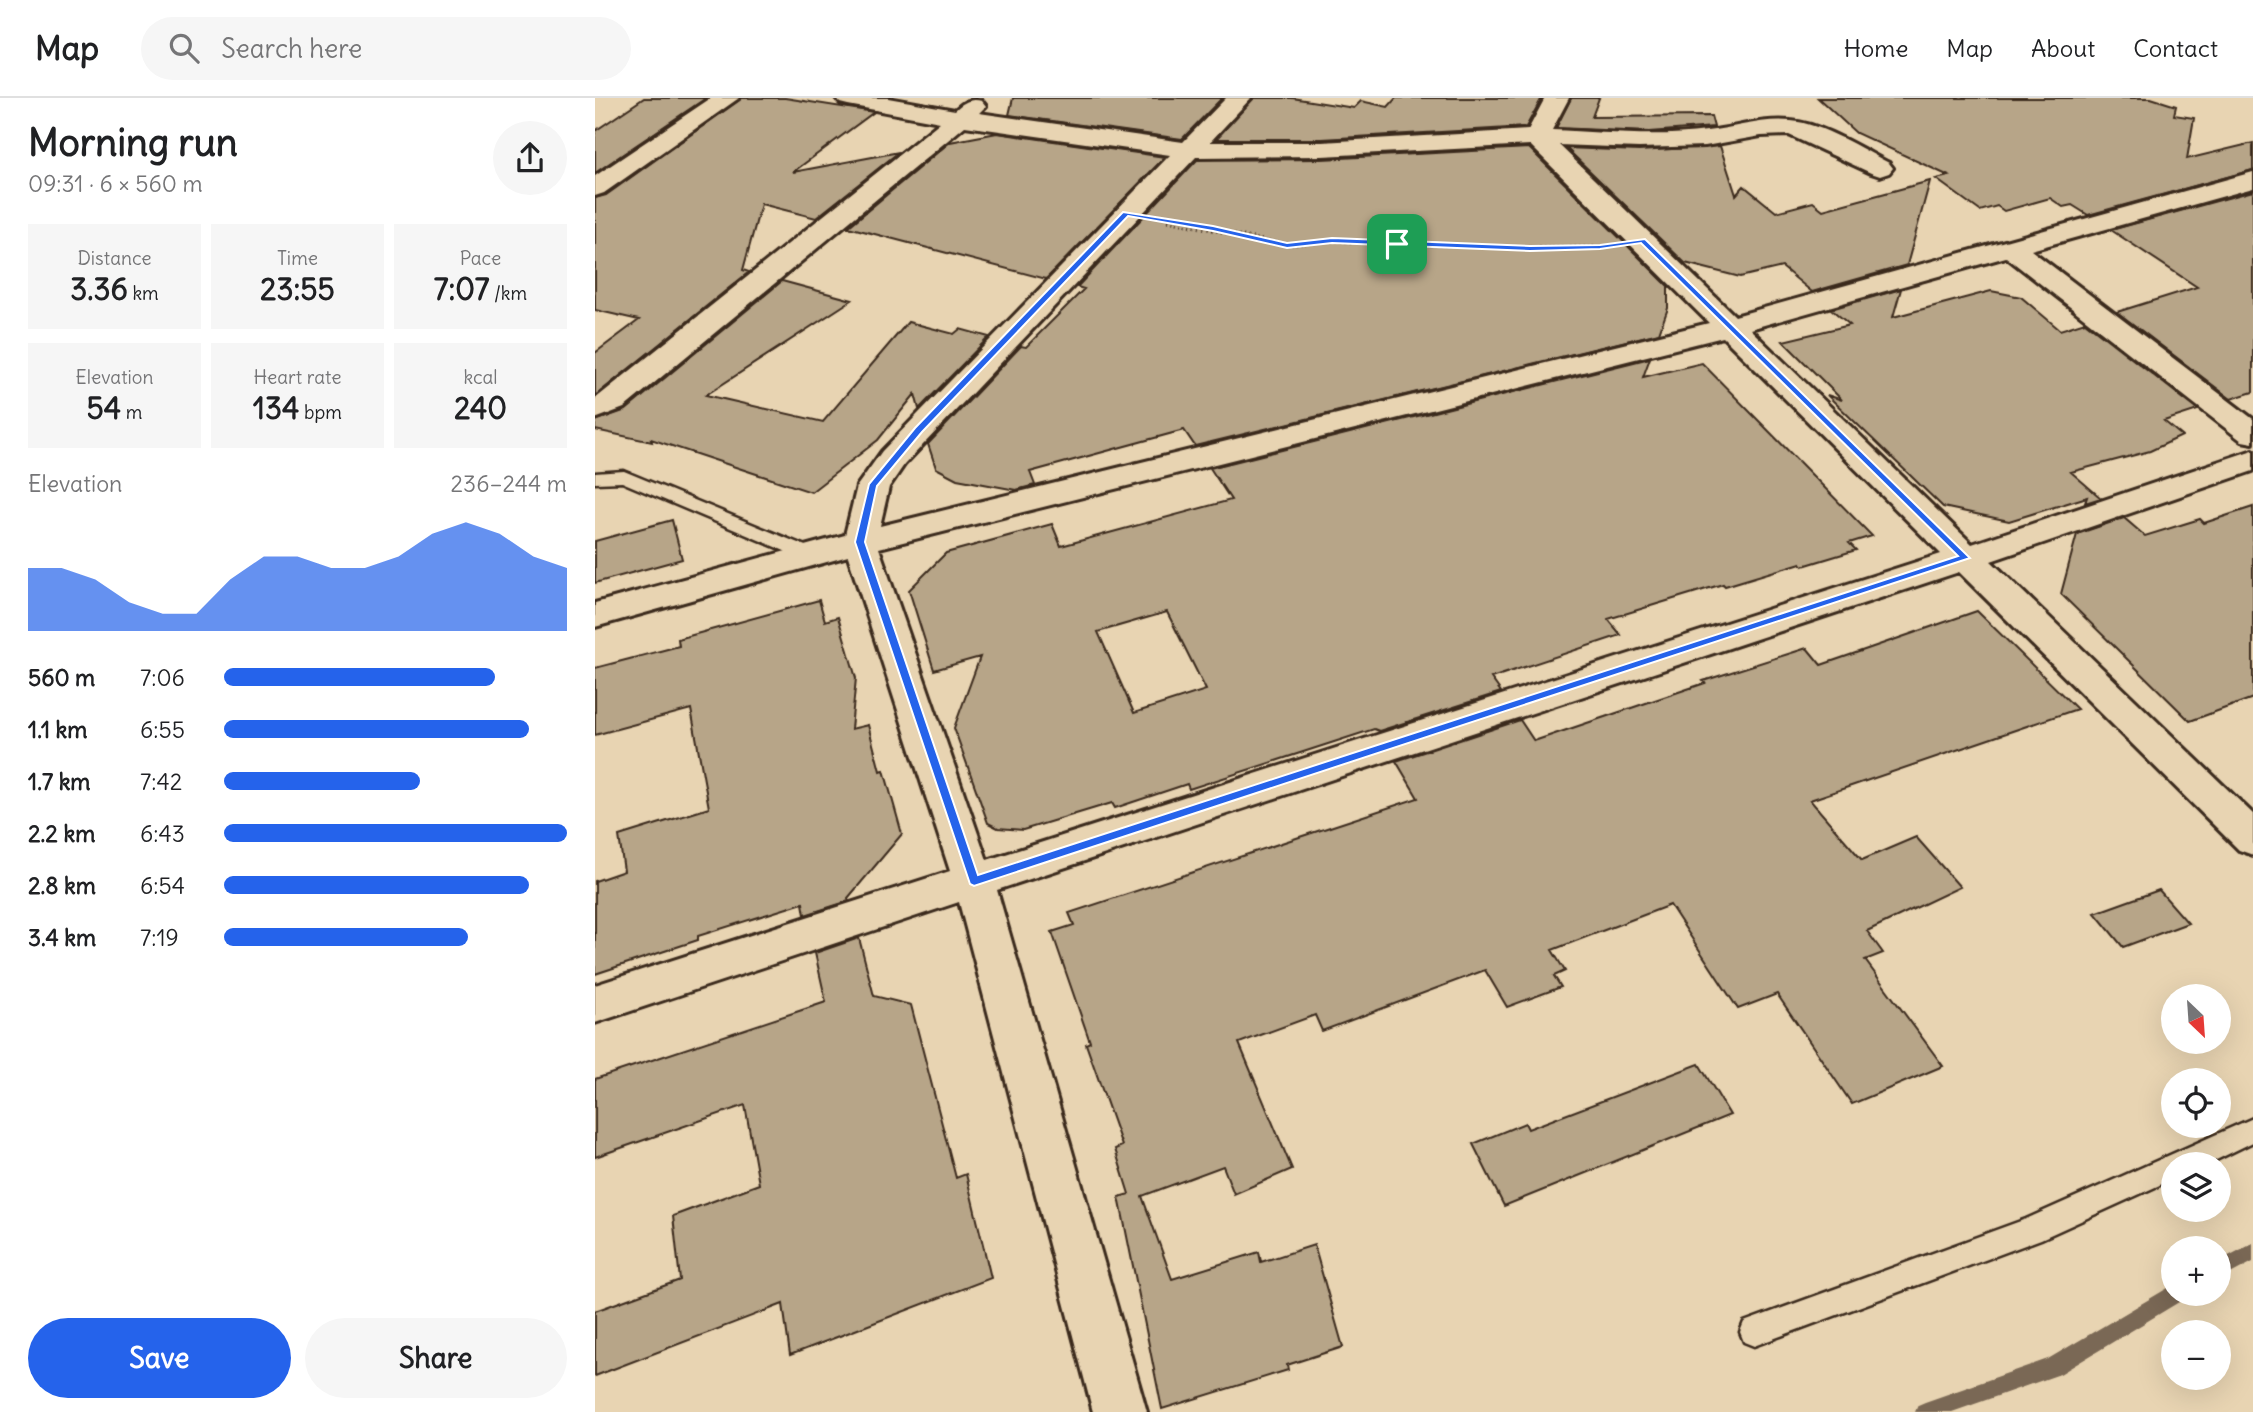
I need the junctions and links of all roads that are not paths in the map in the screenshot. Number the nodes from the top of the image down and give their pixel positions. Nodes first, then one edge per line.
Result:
1 (727, 98) edge
2 (848, 98) edge
3 (983, 98) edge
4 (1239, 98) edge
5 (1557, 98) edge
6 (960, 117) junction
7 (1536, 137) junction
8 (1187, 150) junction
9 (1880, 168) dead end
10 (2253, 180) edge
11 (595, 188) edge
12 (2010, 247) junction
13 (1730, 326) junction
14 (595, 410) edge
15 (2253, 434) edge
16 (2253, 460) edge
17 (595, 478) edge
18 (860, 542) junction
19 (813, 556) junction
20 (1965, 558) junction
21 (595, 615) edge
22 (2253, 839) edge
23 (974, 881) junction
24 (595, 1004) edge
25 (2253, 1130) edge
26 (2206, 1152) edge
27 (2161, 1172) edge
28 (1754, 1332) dead end
29 (1120, 1412) edge

1 - 11 street
2 - 6 street
3 - 6 street
4 - 8 street
5 - 7 street
6 - 8 street
6 - 14 street
7 - 8 street
7 - 9 street
7 - 13 street
8 - 18 street
10 - 12 street
12 - 13 street
12 - 15 street
13 - 18 street
13 - 20 street
16 - 20 street
17 - 19 lane
18 - 19 street
18 - 23 street
19 - 21 street
20 - 22 street
20 - 23 street
23 - 24 street
23 - 29 street
25 - 26 lane
27 - 28 lane

